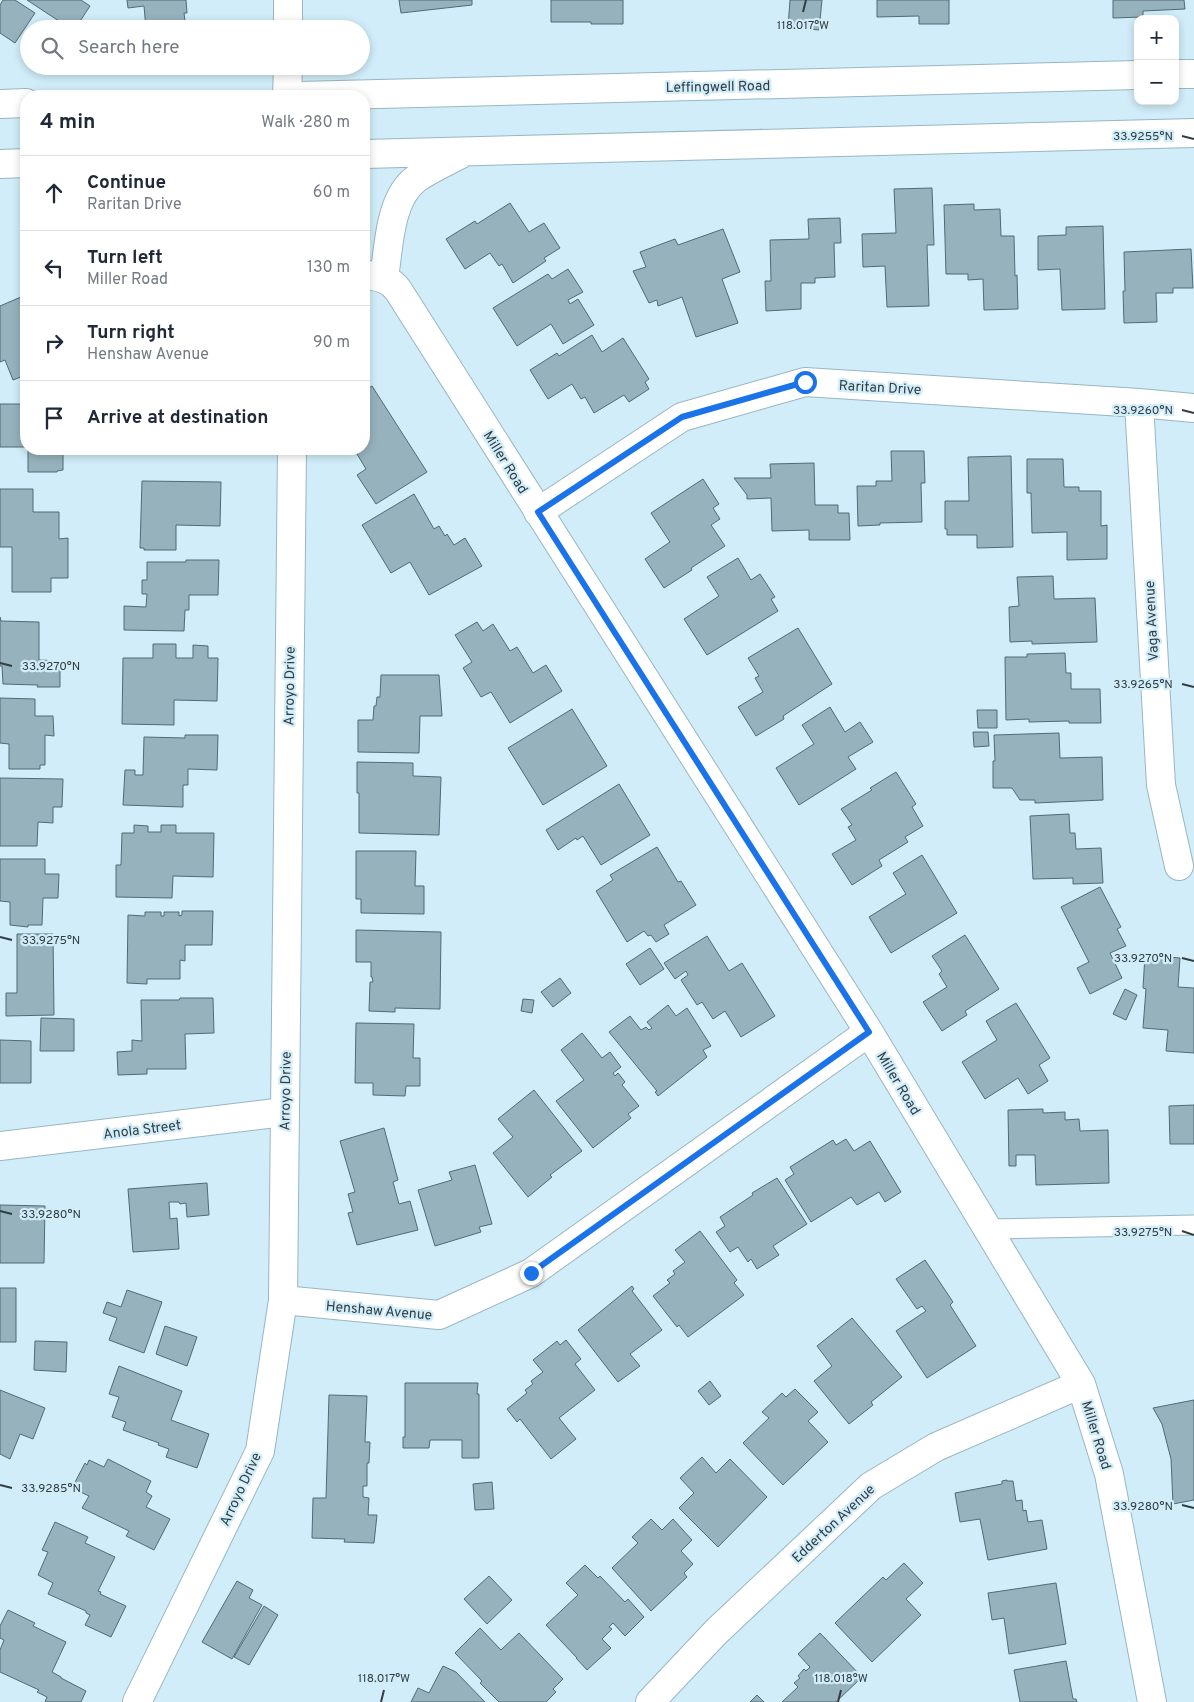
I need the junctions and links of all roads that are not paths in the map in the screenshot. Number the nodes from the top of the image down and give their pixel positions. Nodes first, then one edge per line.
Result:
1 (288, 0) edge
2 (288, 20) edge
3 (1179, 74) edge
4 (1194, 74) edge
5 (288, 75) edge
6 (1134, 75) edge
7 (288, 90) edge
8 (370, 94) edge
9 (20, 103) edge
10 (0, 104) edge
11 (1194, 132) edge
12 (466, 152) junction
13 (370, 154) edge
14 (20, 163) edge
15 (0, 164) edge
16 (374, 276) edge
17 (1140, 402) junction
18 (1194, 408) edge
19 (292, 455) edge
20 (538, 512) junction
21 (1179, 866) dead end
22 (869, 1032) junction
23 (284, 1112) junction
24 (0, 1146) edge
25 (1194, 1225) edge
26 (987, 1229) junction
27 (283, 1300) junction
28 (1081, 1384) junction
29 (137, 1702) edge
30 (650, 1702) edge
31 (1152, 1702) edge

1 - 2 street
3 - 4 street
5 - 7 street
6 - 8 street, Leffingwell Road
9 - 10 street
11 - 12 street
12 - 13 street
12 - 16 street
14 - 15 street
16 - 20 street, Miller Road
17 - 18 street, Raritan Drive
17 - 20 street, Raritan Drive
17 - 21 street, Vaga Avenue
19 - 23 street, Arroyo Drive
20 - 22 street, Miller Road
22 - 26 street, Miller Road
22 - 27 street, Henshaw Avenue
23 - 24 street, Anola Street
23 - 27 street, Arroyo Drive
25 - 26 lane
26 - 28 street, Miller Road
27 - 29 street, Arroyo Drive
28 - 30 street, Edderton Avenue
28 - 31 street, Miller Road

